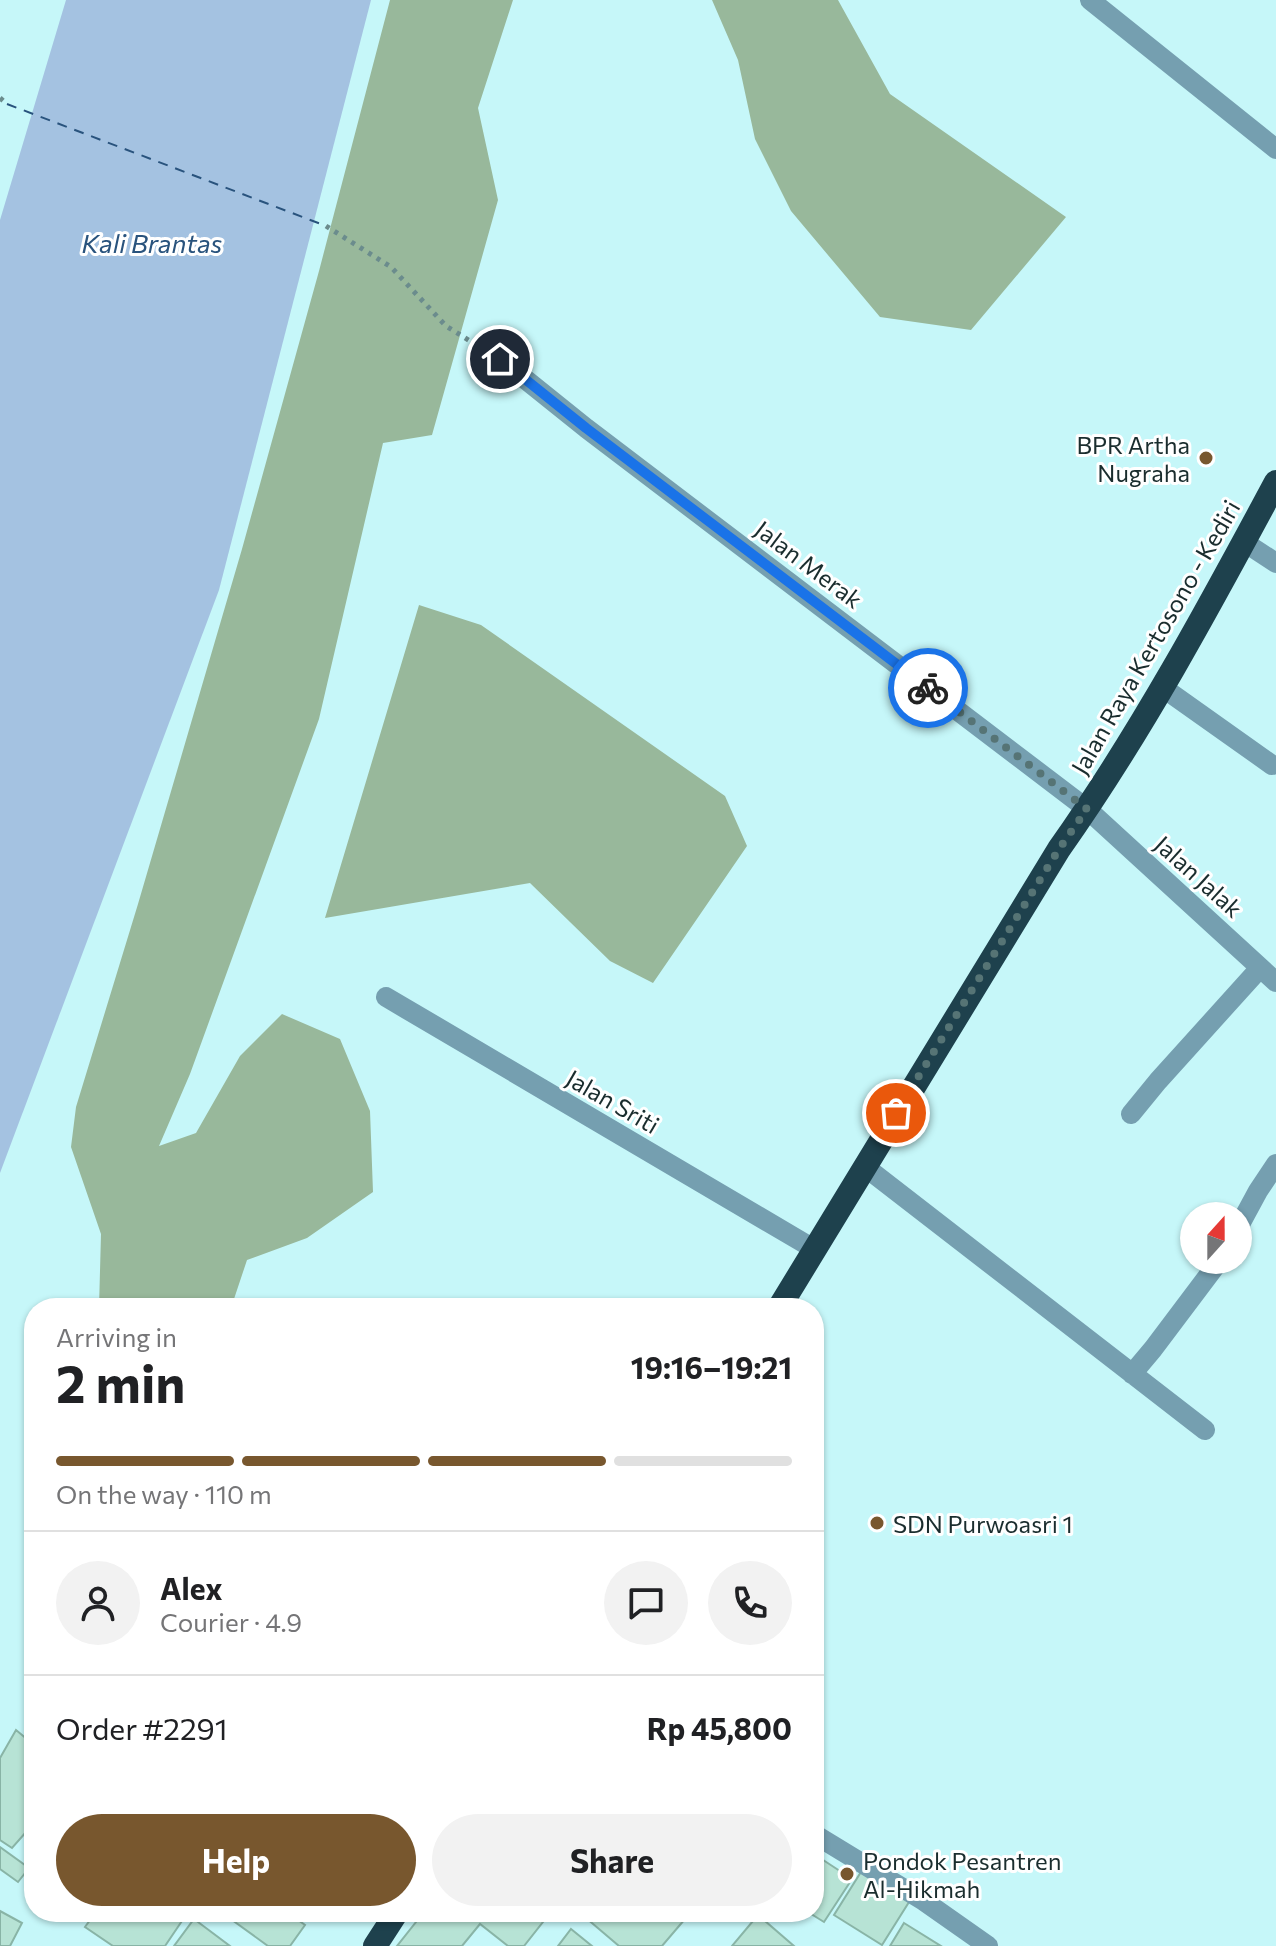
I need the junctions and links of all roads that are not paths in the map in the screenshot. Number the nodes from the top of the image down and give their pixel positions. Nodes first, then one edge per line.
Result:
1 (1090, 0) edge
2 (1276, 149) edge
3 (500, 359) road end
4 (1276, 482) edge
5 (1244, 542) junction
6 (1276, 563) edge
7 (1162, 687) junction
8 (1272, 765) dead end
9 (1087, 809) junction
10 (1268, 975) edge
11 (386, 997) dead end
12 (1131, 1114) dead end
13 (1276, 1164) edge
14 (864, 1166) junction
15 (1252, 1202) edge
16 (814, 1249) junction
17 (1209, 1274) edge
18 (785, 1298) edge
19 (1132, 1374) junction
20 (1205, 1430) dead end
21 (824, 1840) edge
22 (391, 1922) edge
23 (375, 1946) edge
24 (988, 1946) edge

1 - 2 street
3 - 9 street, Jalan Merak
4 - 5 highway, Jalan Raya Kertosono - Kediri
5 - 6 street
5 - 7 highway, Jalan Raya Kertosono - Kediri
7 - 8 street
7 - 9 highway, Jalan Raya Kertosono - Kediri
9 - 10 street, Jalan Jalak
9 - 14 highway, Jalan Raya Kertosono - Kediri
10 - 12 street
11 - 16 street, Jalan Sriti
13 - 15 street
14 - 16 highway, Jalan Raya Kertosono - Kediri
14 - 19 street
16 - 18 highway, Jalan Raya Kertosono - Kediri
17 - 19 street
19 - 20 street
21 - 24 street
22 - 23 highway

